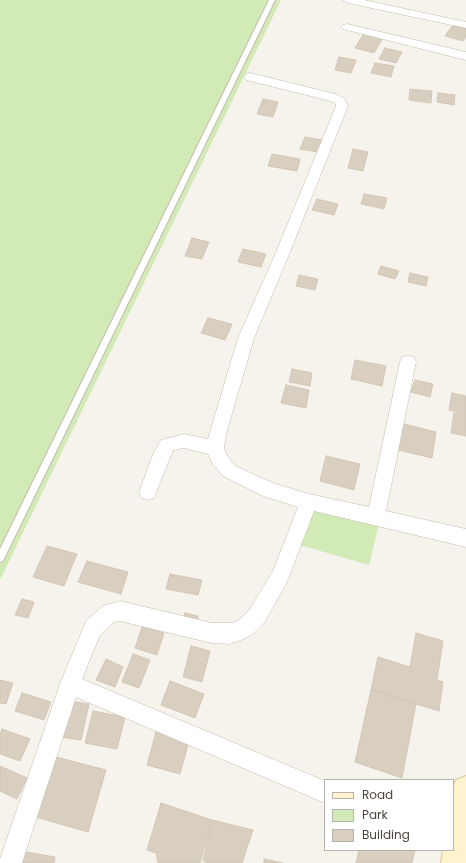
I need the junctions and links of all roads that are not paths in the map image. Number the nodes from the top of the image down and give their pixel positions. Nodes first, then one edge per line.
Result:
1 (272, 0) edge
2 (348, 0) edge
3 (466, 24) edge
4 (346, 27) dead end
5 (466, 56) edge
6 (250, 77) dead end
7 (408, 362) dead end
8 (215, 448) junction
9 (148, 492) dead end
10 (309, 502) junction
11 (376, 516) junction
12 (466, 538) edge
13 (0, 558) edge
14 (70, 684) junction
15 (466, 790) edge
16 (324, 792) edge
17 (456, 853) edge
18 (10, 863) edge

1 - 13 lane
2 - 3 street
4 - 5 street
6 - 8 street
7 - 11 street
8 - 9 street
8 - 10 street
10 - 11 street
10 - 14 street
11 - 12 street
14 - 16 street
14 - 18 street
15 - 17 street

